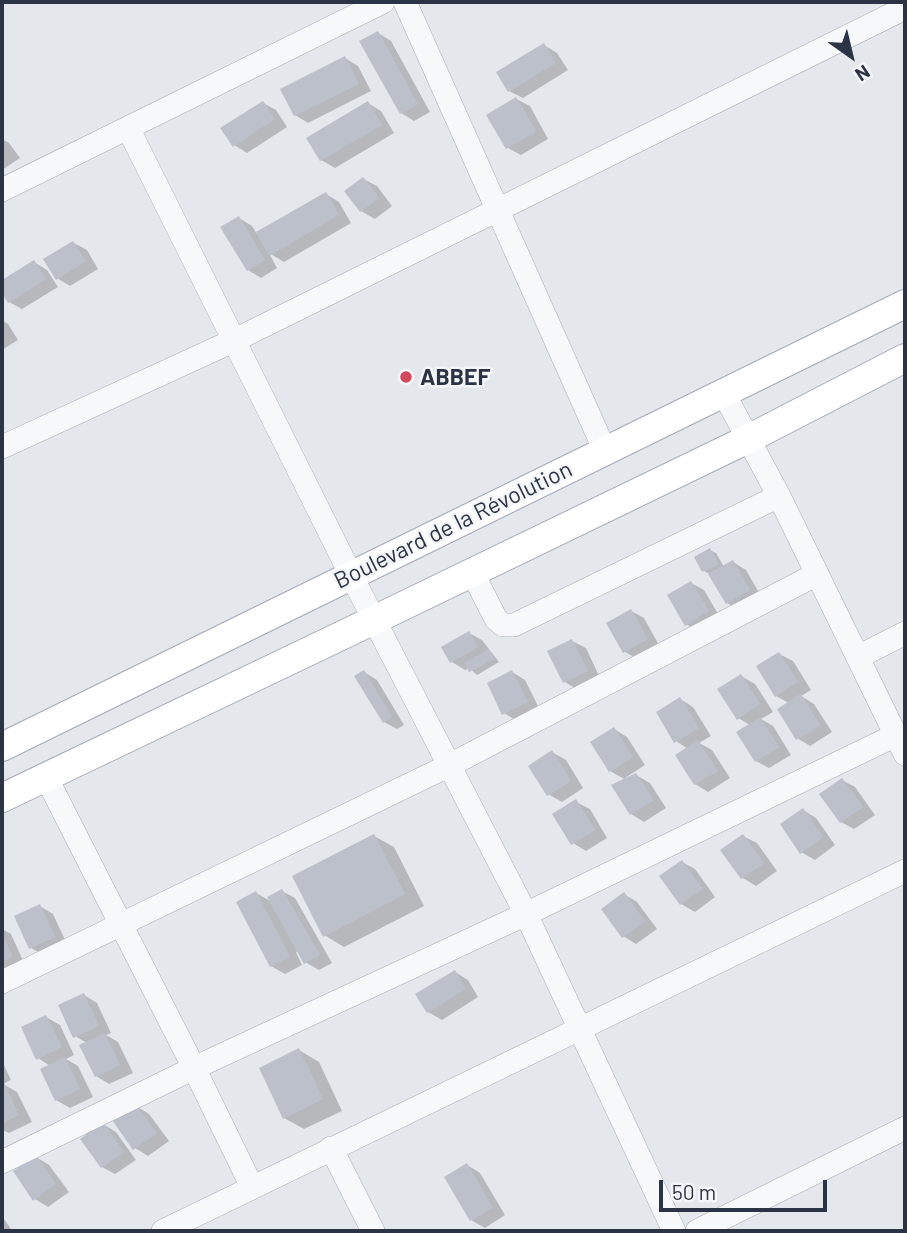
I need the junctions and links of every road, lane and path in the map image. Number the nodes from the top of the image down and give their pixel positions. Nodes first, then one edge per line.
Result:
1 (383, 2) edge
2 (405, 2) edge
3 (905, 8) edge
4 (128, 128) junction
5 (2, 190) edge
6 (498, 210) junction
7 (905, 304) edge
8 (235, 340) junction
9 (905, 358) edge
10 (723, 392) junction
11 (748, 439) junction
12 (2, 447) edge
13 (605, 451) junction
14 (779, 496) junction
15 (472, 572) junction
16 (817, 574) junction
17 (351, 575) junction
18 (374, 620) junction
19 (905, 634) edge
20 (858, 657) junction
21 (901, 745) edge
22 (2, 747) edge
23 (450, 765) junction
24 (46, 777) junction
25 (2, 798) edge
26 (905, 871) edge
27 (526, 914) junction
28 (121, 924) junction
29 (2, 982) edge
30 (580, 1029) junction
31 (194, 1068) junction
32 (905, 1128) edge
33 (331, 1148) junction
34 (2, 1162) edge
35 (252, 1187) junction
36 (163, 1231) edge
37 (373, 1231) edge
38 (674, 1231) edge
39 (697, 1231) edge

1 - 4 street
2 - 6 street
3 - 6 street
4 - 5 street
4 - 8 street
6 - 8 street
6 - 13 street
7 - 10 main road, Boulevard de la Révolution
8 - 12 street
8 - 17 street
9 - 11 main road
10 - 11 street
10 - 13 main road, Boulevard de la Révolution
11 - 14 street
11 - 15 main road
13 - 17 main road, Boulevard de la Révolution
14 - 15 street
14 - 16 street
15 - 18 main road
16 - 20 street
16 - 23 street
17 - 18 street
17 - 22 main road, Boulevard de la Révolution
18 - 23 street
18 - 24 main road
19 - 20 street
20 - 21 street
21 - 27 street
23 - 27 street
23 - 28 street
24 - 25 main road
24 - 28 street
26 - 30 street
27 - 30 street
27 - 31 street
28 - 29 street
28 - 31 street
30 - 33 street
30 - 38 street
31 - 34 street
31 - 35 street
32 - 39 street
33 - 35 street
33 - 37 street
35 - 36 street

